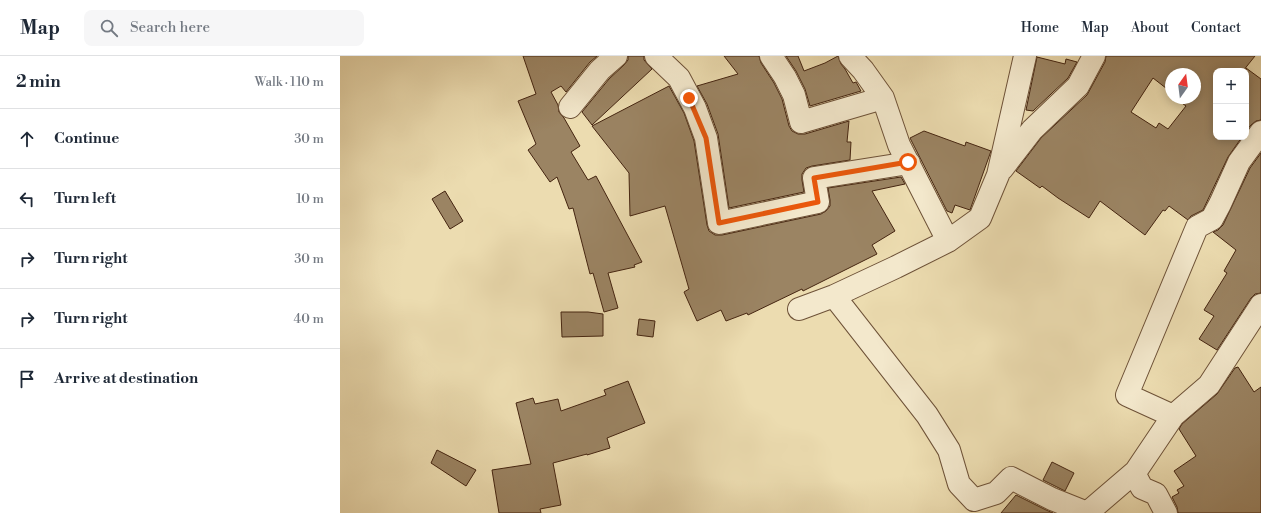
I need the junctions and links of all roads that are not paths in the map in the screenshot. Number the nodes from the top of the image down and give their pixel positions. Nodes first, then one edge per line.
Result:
1 (616, 56) edge
2 (656, 56) edge
3 (772, 56) edge
4 (850, 56) edge
5 (1025, 56) edge
6 (1094, 56) edge
7 (882, 98) junction
8 (570, 107) dead end
9 (1261, 132) edge
10 (908, 162) junction
11 (998, 175) junction
12 (948, 241) junction
13 (834, 296) junction
14 (799, 309) dead end
15 (1259, 310) edge
16 (1173, 416) junction
17 (1134, 473) junction
18 (1087, 513) edge
19 (1166, 513) edge

1 - 8 street
2 - 10 street
3 - 7 street
4 - 7 street
5 - 11 street
6 - 11 street
7 - 10 street
9 - 16 street
10 - 12 street
11 - 12 street
12 - 13 street
13 - 14 street
13 - 18 street
15 - 16 street
16 - 17 street
17 - 18 street
17 - 19 street

